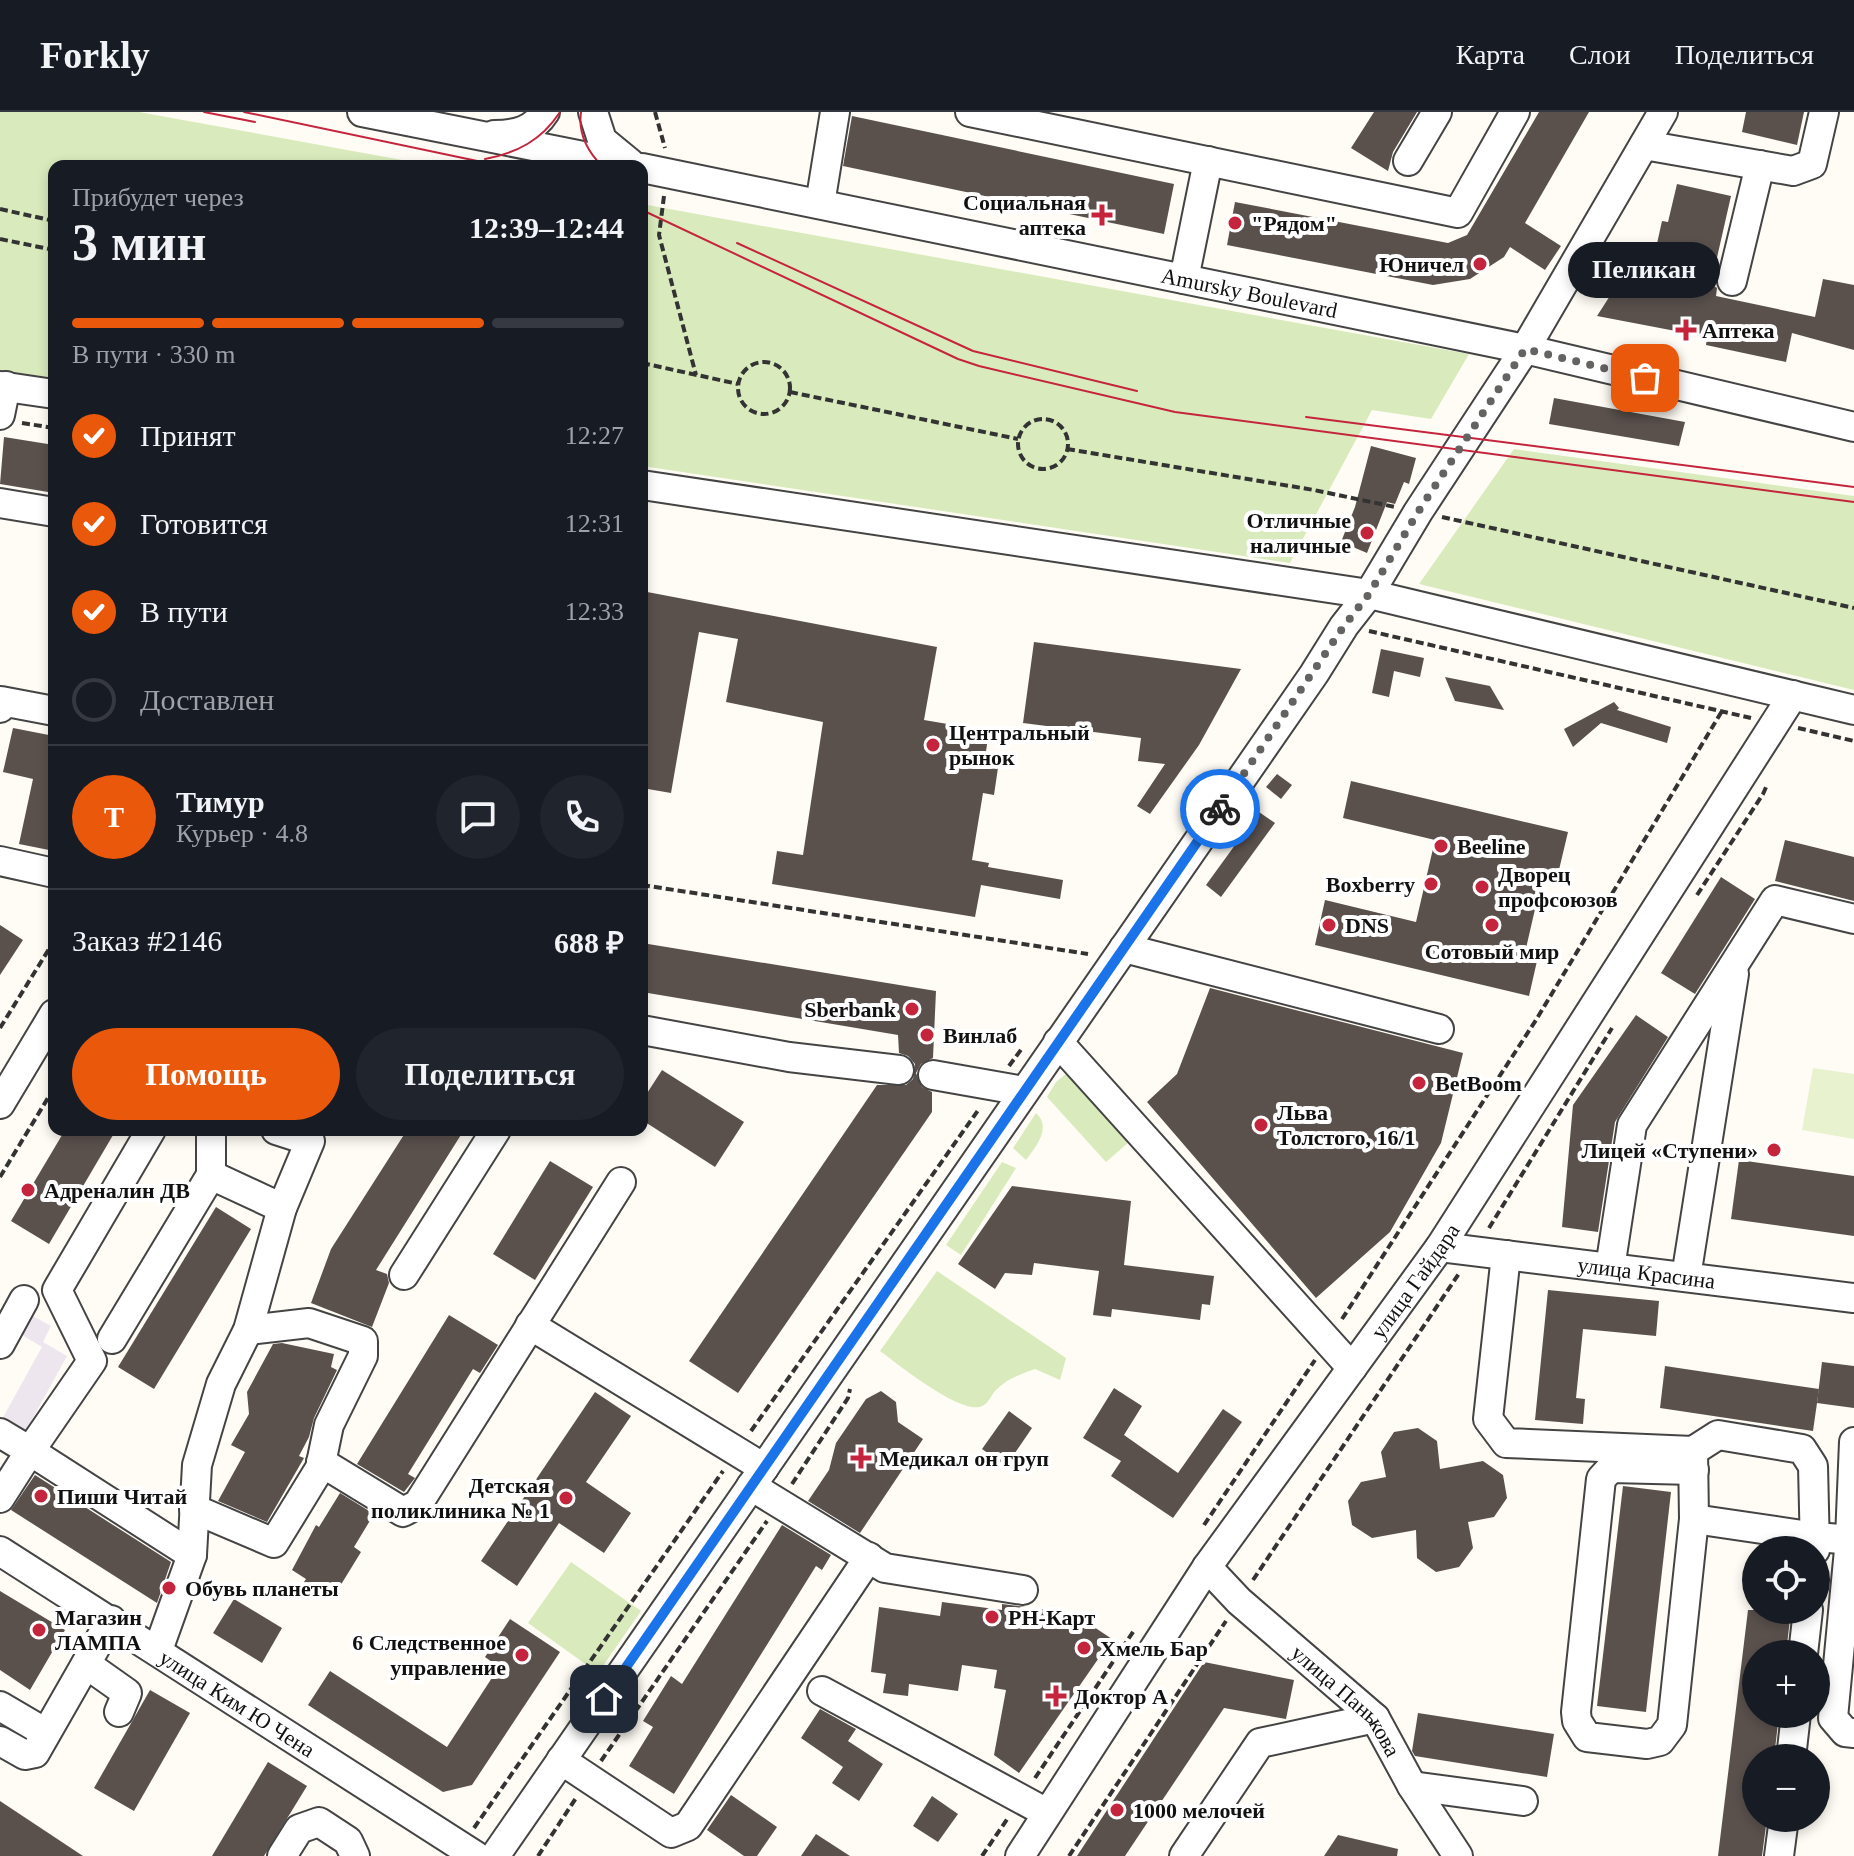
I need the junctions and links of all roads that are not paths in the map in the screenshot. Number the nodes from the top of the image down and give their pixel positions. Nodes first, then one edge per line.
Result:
1 (362, 112) edge
2 (545, 112) edge
3 (593, 112) edge
4 (835, 112) edge
5 (970, 112) edge
6 (1437, 112) edge
7 (1515, 112) edge
8 (1663, 112) edge
9 (1824, 112) edge
10 (472, 135) junction
11 (1644, 145) junction
12 (603, 160) edge
13 (627, 160) edge
14 (1208, 161) junction
15 (1408, 161) dead end
16 (1760, 165) junction
17 (654, 170) edge
18 (820, 204) junction
19 (1184, 279) junction
20 (1732, 281) dead end
21 (1525, 349) junction
22 (3, 386) edge
23 (48, 393) edge
24 (7, 418) edge
25 (1854, 427) edge
26 (648, 486) edge
27 (0, 503) edge
28 (48, 511) edge
29 (1369, 594) junction
30 (1793, 695) junction
31 (0, 698) edge
32 (48, 703) edge
33 (1854, 710) edge
34 (0, 861) edge
35 (48, 872) edge
36 (1854, 919) edge
37 (1124, 948) junction
38 (1736, 961) junction
39 (48, 1024) edge
40 (1439, 1029) dead end
41 (648, 1031) edge
42 (1058, 1042) junction
43 (899, 1070) dead end
44 (933, 1075) dead end
45 (1024, 1091) junction
46 (0, 1104) edge
47 (147, 1136) edge
48 (211, 1136) edge
49 (295, 1136) edge
50 (492, 1136) edge
51 (211, 1175) junction
52 (621, 1182) dead end
53 (282, 1208) junction
54 (1440, 1247) junction
55 (1506, 1255) junction
56 (1610, 1268) junction
57 (404, 1275) dead end
58 (1686, 1277) junction
59 (1854, 1298) edge
60 (24, 1300) dead end
61 (530, 1325) junction
62 (248, 1330) junction
63 (112, 1339) dead end
64 (0, 1344) edge
65 (1352, 1368) junction
66 (0, 1433) edge
67 (1854, 1442) edge
68 (30, 1451) junction
69 (1694, 1460) junction
70 (321, 1462) junction
71 (758, 1477) junction
72 (0, 1498) edge
73 (194, 1509) junction
74 (1694, 1519) junction
75 (1777, 1536) edge
76 (1816, 1536) edge
77 (1852, 1540) edge
78 (1830, 1542) edge
79 (0, 1551) edge
80 (192, 1555) junction
81 (869, 1557) junction
82 (1207, 1567) junction
83 (1023, 1590) dead end
84 (111, 1620) junction
85 (158, 1650) junction
86 (86, 1664) junction
87 (822, 1691) dead end
88 (0, 1706) edge
89 (119, 1712) dead end
90 (1375, 1718) junction
91 (46, 1733) junction
92 (1854, 1733) edge
93 (0, 1741) edge
94 (561, 1760) junction
95 (1412, 1786) junction
96 (1523, 1801) dead end
97 (1047, 1813) junction
98 (1782, 1832) edge
99 (468, 1851) edge
100 (282, 1856) edge
101 (355, 1856) edge
102 (495, 1856) edge
103 (1020, 1856) edge
104 (1184, 1856) edge
105 (1458, 1856) edge
106 (1779, 1856) edge

1 - 10 street
2 - 10 street
3 - 13 street
4 - 18 street
5 - 14 street
6 - 15 street
7 - 14 street
8 - 11 street
9 - 16 street
10 - 12 street
11 - 16 street
11 - 21 street
14 - 19 street
16 - 20 street
17 - 18 street, Amursky Boulevard
18 - 19 street, Amursky Boulevard
19 - 21 street, Amursky Boulevard
21 - 25 street, Amursky Boulevard
21 - 29 street
22 - 23 street
22 - 24 street
26 - 29 street
27 - 28 street
29 - 30 street
29 - 37 street
30 - 33 street
30 - 54 street, улица Гайдара
31 - 32 street
34 - 35 street
36 - 38 street
37 - 40 street
37 - 42 street
38 - 56 street
38 - 58 street
39 - 46 street
41 - 43 street
42 - 45 street
42 - 65 street
44 - 45 street
45 - 71 street
47 - 68 street
48 - 51 street
49 - 53 street
50 - 57 street
51 - 53 street
51 - 63 street
52 - 61 street
53 - 62 street
54 - 55 street, улица Красина
54 - 65 street, улица Гайдара
55 - 56 street, улица Красина
55 - 69 street
56 - 58 street, улица Красина
58 - 59 street, улица Красина
60 - 64 street
61 - 70 street
61 - 71 street
62 - 70 street
62 - 73 street
65 - 82 street, улица Гайдара
66 - 68 street
67 - 77 street
68 - 72 street
68 - 80 street
69 - 74 street
69 - 74 street
69 - 76 street
70 - 73 street
71 - 81 street
71 - 94 street
73 - 80 street
74 - 75 street
77 - 78 street
77 - 92 street
79 - 84 street, улица Ким Ю Чена
80 - 85 street
81 - 83 street
81 - 94 street
82 - 90 street, улица Панькова
82 - 97 street, улица Гайдара
84 - 85 street, улица Ким Ю Чена
84 - 86 street
85 - 99 street, улица Ким Ю Чена
86 - 89 street
86 - 91 street
87 - 97 street
88 - 91 street
90 - 95 street, улица Панькова
90 - 104 street
91 - 93 street
94 - 102 street
95 - 96 street
95 - 105 street, улица Панькова
97 - 103 street, улица Гайдара
98 - 106 street
100 - 101 street

